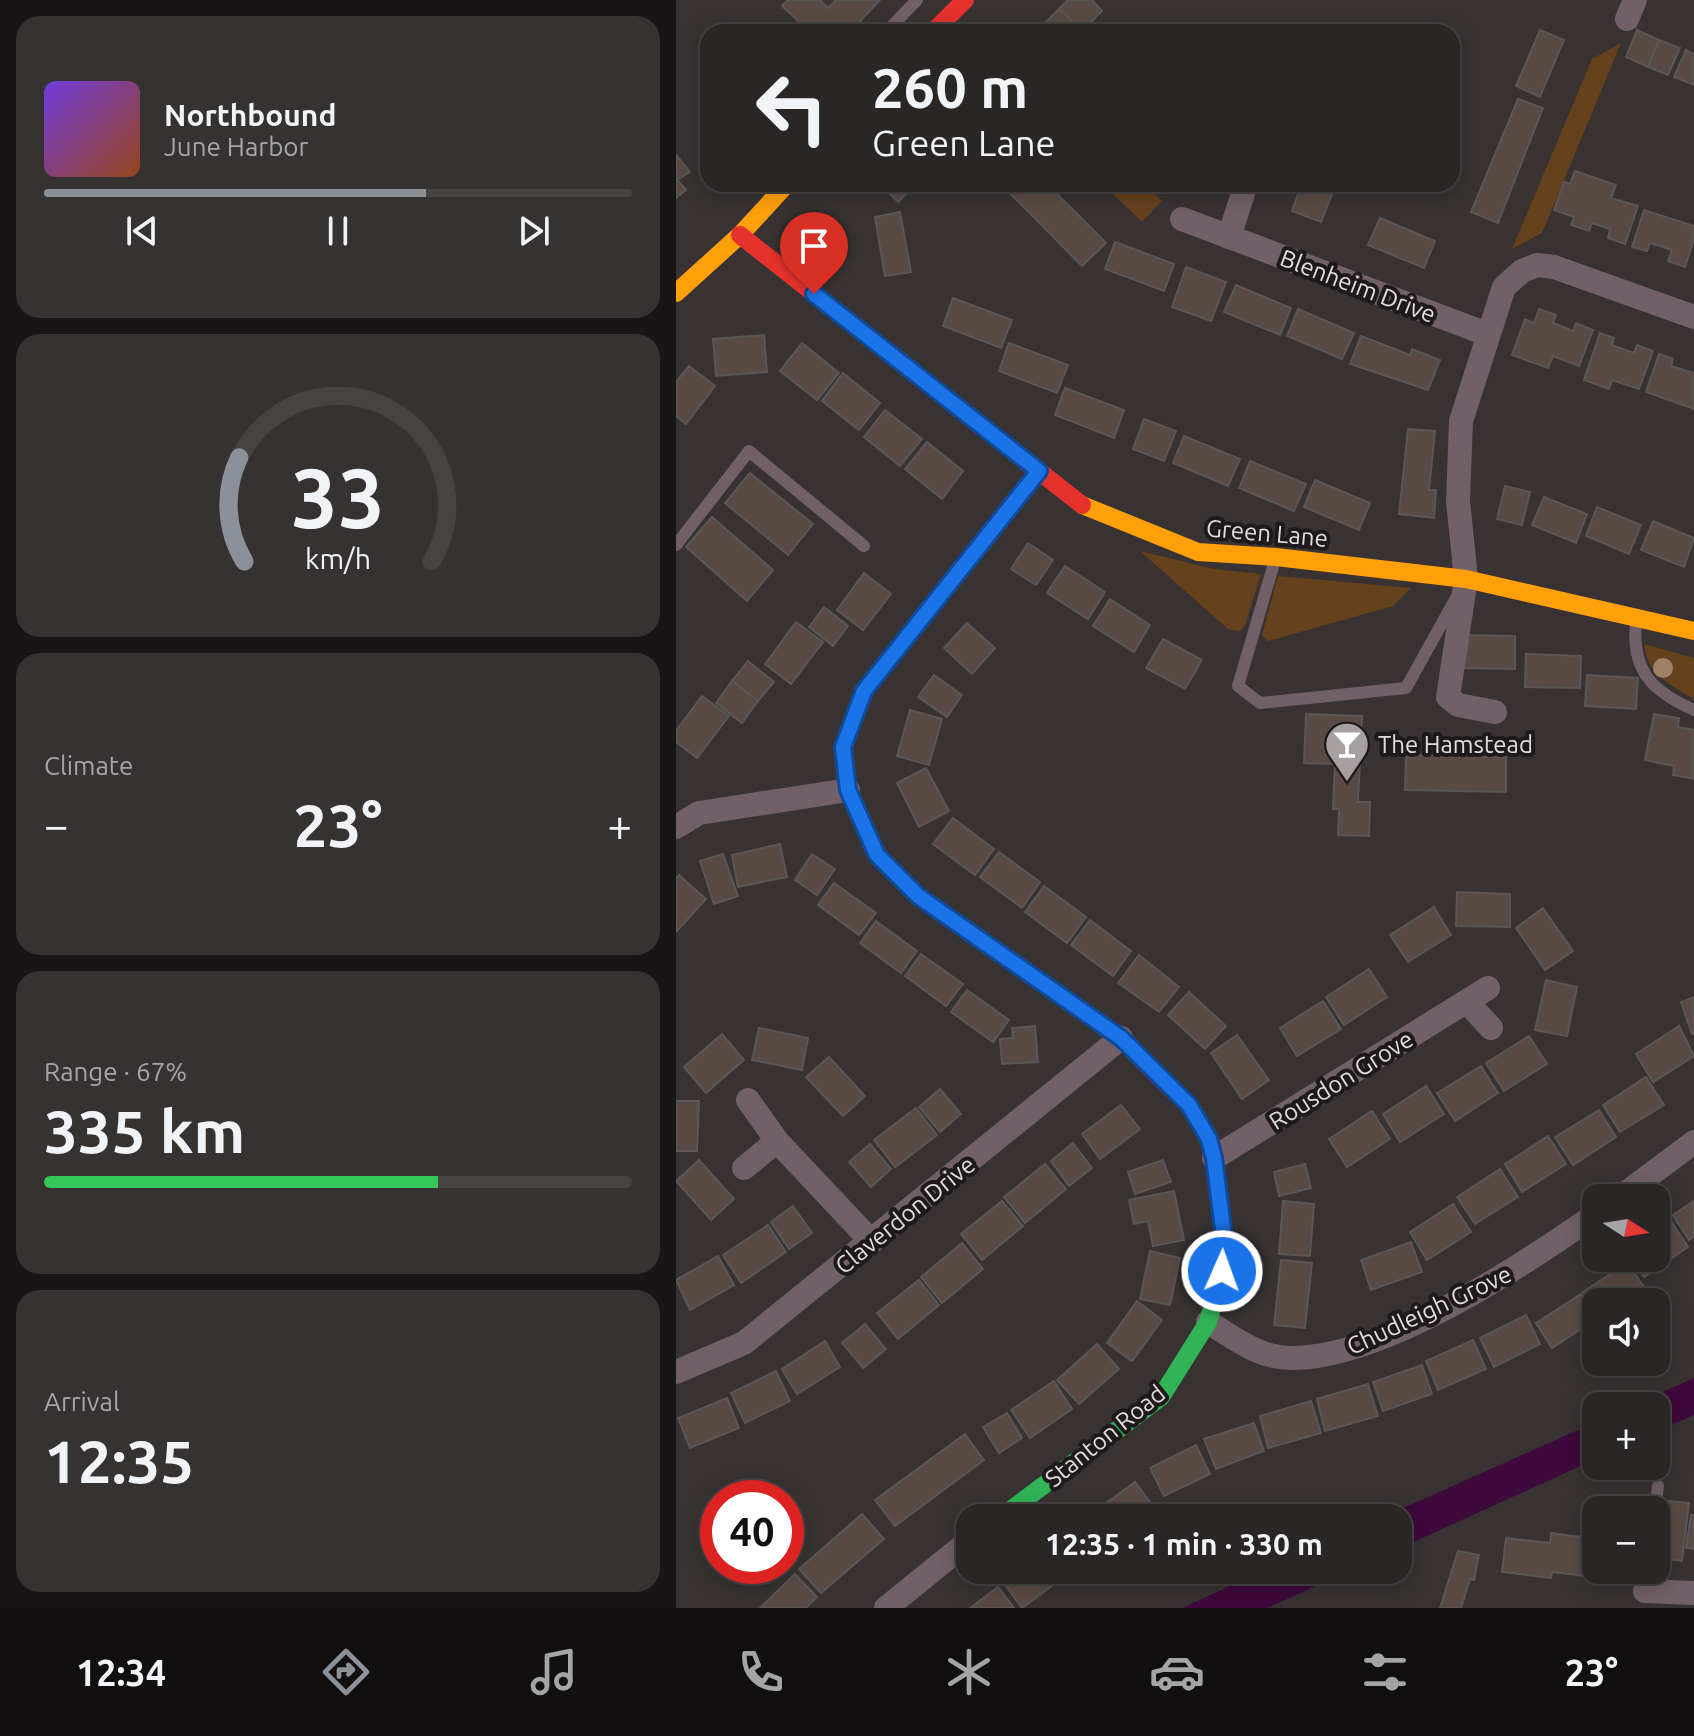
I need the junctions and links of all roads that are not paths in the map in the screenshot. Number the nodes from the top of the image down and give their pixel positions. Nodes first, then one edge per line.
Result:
1 (917, 0) edge
2 (965, 0) edge
3 (894, 24) edge
4 (941, 24) edge
5 (780, 192) edge
6 (1243, 192) edge
7 (1182, 219) dead end
8 (740, 235) junction
9 (1229, 237) junction
10 (676, 293) edge
11 (1694, 317) edge
12 (1487, 334) junction
13 (1039, 471) junction
14 (676, 545) edge
15 (864, 546) dead end
16 (1276, 557) junction
17 (1466, 579) junction
18 (1636, 617) junction
19 (1694, 631) edge
20 (1694, 710) edge
21 (1495, 712) dead end
22 (848, 790) junction
23 (676, 827) edge
24 (1488, 988) dead end
25 (1467, 1002) junction
26 (1491, 1028) dead end
27 (1121, 1038) junction
28 (748, 1100) dead end
29 (777, 1141) junction
30 (1694, 1142) edge
31 (1214, 1158) junction
32 (744, 1168) dead end
33 (1638, 1184) edge
34 (1582, 1224) edge
35 (872, 1242) junction
36 (1208, 1322) junction
37 (676, 1372) edge
38 (1658, 1486) dead end
39 (1657, 1496) edge
40 (1019, 1504) edge
41 (956, 1551) edge
42 (1652, 1584) edge
43 (1678, 1598) edge
44 (886, 1608) edge

1 - 3 lane
2 - 4 street
5 - 8 street
6 - 9 street
7 - 9 street, Blenheim Drive
8 - 10 street
8 - 13 street, Green Lane
9 - 12 street, Blenheim Drive
11 - 12 street
12 - 17 street
13 - 16 street, Green Lane
13 - 22 street, Stanton Road
14 - 15 lane
16 - 17 street, Green Lane
16 - 17 lane
17 - 18 street, Green Lane
17 - 21 street
18 - 19 street, Green Lane
18 - 20 lane
22 - 23 street
22 - 27 street, Stanton Road
24 - 25 street, Rousdon Grove
25 - 26 street
25 - 31 street, Rousdon Grove
27 - 31 street, Stanton Road
27 - 35 street, Claverdon Drive
28 - 29 street
29 - 32 street
29 - 35 street
30 - 33 street
31 - 36 street, Stanton Road
34 - 36 street, Chudleigh Grove
35 - 37 street, Claverdon Drive
36 - 40 street, Stanton Road
38 - 39 lane
41 - 44 street
42 - 43 street

